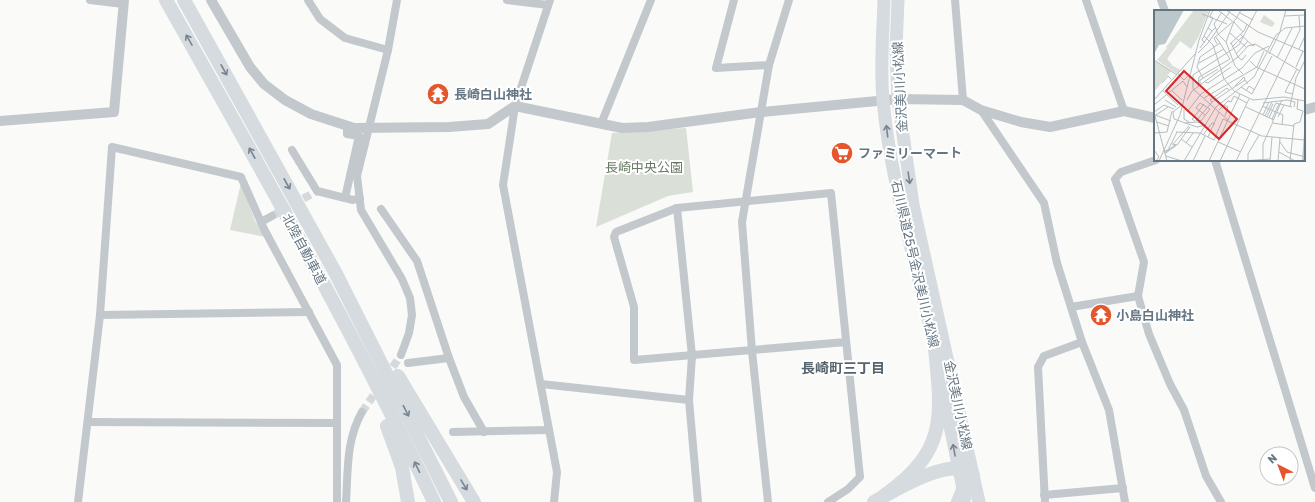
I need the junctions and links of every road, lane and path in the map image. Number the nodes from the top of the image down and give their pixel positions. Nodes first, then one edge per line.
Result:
1 (90, 0) edge
2 (166, 0) edge
3 (184, 0) edge
4 (211, 0) edge
5 (308, 0) edge
6 (397, 0) edge
7 (507, 0) edge
8 (651, 0) edge
9 (734, 0) edge
10 (789, 0) edge
11 (884, 0) edge
12 (898, 0) edge
13 (955, 0) edge
14 (1086, 0) edge
15 (1161, 0) edge
16 (123, 2) edge
17 (549, 2) edge
18 (1165, 10) edge
19 (388, 50) junction
20 (769, 66) junction
21 (883, 99) junction
22 (898, 99) junction
23 (963, 100) junction
24 (515, 106) junction
25 (1315, 107) edge
26 (981, 110) junction
27 (1305, 110) edge
28 (1124, 111) junction
29 (761, 112) junction
30 (1154, 118) edge
31 (0, 121) edge
32 (601, 124) junction
33 (347, 125) junction
34 (368, 126) junction
35 (292, 150) dead end
36 (1154, 161) edge
37 (1215, 161) edge
38 (263, 173) junction
39 (345, 198) junction
40 (360, 198) junction
41 (746, 201) junction
42 (677, 208) junction
43 (381, 209) dead end
44 (272, 216) tunnel mouth
45 (261, 222) junction
46 (335, 272) junction
47 (1138, 296) junction
48 (1071, 307) junction
49 (309, 312) junction
50 (100, 315) junction
51 (846, 342) junction
52 (1082, 342) junction
53 (935, 349) junction
54 (752, 351) junction
55 (401, 355) tunnel mouth
56 (692, 356) junction
57 (449, 358) junction
58 (408, 363) dead end
59 (541, 384) junction
60 (689, 400) junction
61 (362, 412) tunnel mouth
62 (88, 422) junction
63 (338, 423) junction
64 (550, 430) junction
65 (453, 432) dead end
66 (484, 432) junction
67 (958, 469) junction
68 (973, 475) junction
69 (1123, 488) junction
70 (1315, 488) edge
71 (962, 498) edge
72 (880, 499) edge
73 (1044, 499) edge
74 (78, 502) edge
75 (337, 502) edge
76 (346, 502) edge
77 (408, 502) edge
78 (434, 502) edge
79 (451, 502) edge
80 (474, 502) edge
81 (554, 502) edge
82 (698, 502) edge
83 (768, 502) edge
84 (828, 502) edge
85 (979, 502) edge
86 (1125, 502) edge
87 (1221, 502) edge

1 - 16 street
38 -> 2 highway, 北陸自動車道
3 -> 46 highway, 北陸自動車道
4 - 33 street
5 - 19 street
6 - 19 street
7 - 17 street
8 - 32 street
9 - 20 street
10 - 20 street
11 - 21 main road, 石川県道25号金沢美川小松線
12 - 22 main road, 金沢美川小松線
13 - 23 street
14 - 28 street
15 - 18 street
16 - 31 street
17 - 24 street
19 - 34 street
20 - 29 street
21 - 22 street
21 - 29 street
53 -> 21 main road, 石川県道25号金沢美川小松線
22 - 23 street
22 -> 68 main road, 金沢美川小松線
23 - 26 street
24 - 32 street
24 - 34 street
24 - 59 street
25 - 27 street
26 - 28 street
26 - 48 street
28 - 30 street
29 - 32 street
29 - 41 street
33 - 34 street
33 - 39 street
34 - 40 street
35 - 39 street
36 - 47 street
37 - 70 street
38 - 77 highway
78 -> 38 highway, 北陸自動車道
39 - 40 street
40 - 55 street
41 - 42 street
41 - 51 street
41 - 54 street
42 - 56 street
42 - 56 street
43 - 57 street
44 - 45 street
45 - 49 street
45 - 50 street
46 -> 79 highway, 北陸自動車道
46 -> 80 highway
47 - 48 street
47 - 87 street
48 - 52 street
49 - 50 street
49 - 63 street
50 - 62 street
51 - 54 street
51 - 84 street
52 - 69 street
52 - 73 street
67 -> 53 main road, 石川県道25号金沢美川小松線
53 - 72 highway
54 - 56 street
54 - 83 street
56 - 60 street
57 - 58 street
57 - 66 street
59 - 60 street
59 - 64 street
60 - 82 street
61 - 76 street
62 - 63 street
62 - 74 street
63 - 75 street
64 - 66 street
64 - 81 street
65 - 66 street
67 - 68 highway
67 - 71 main road, 石川県道25号金沢美川小松線
67 - 72 highway
68 - 71 highway
68 - 85 main road, 金沢美川小松線
69 - 73 street
69 - 86 street

